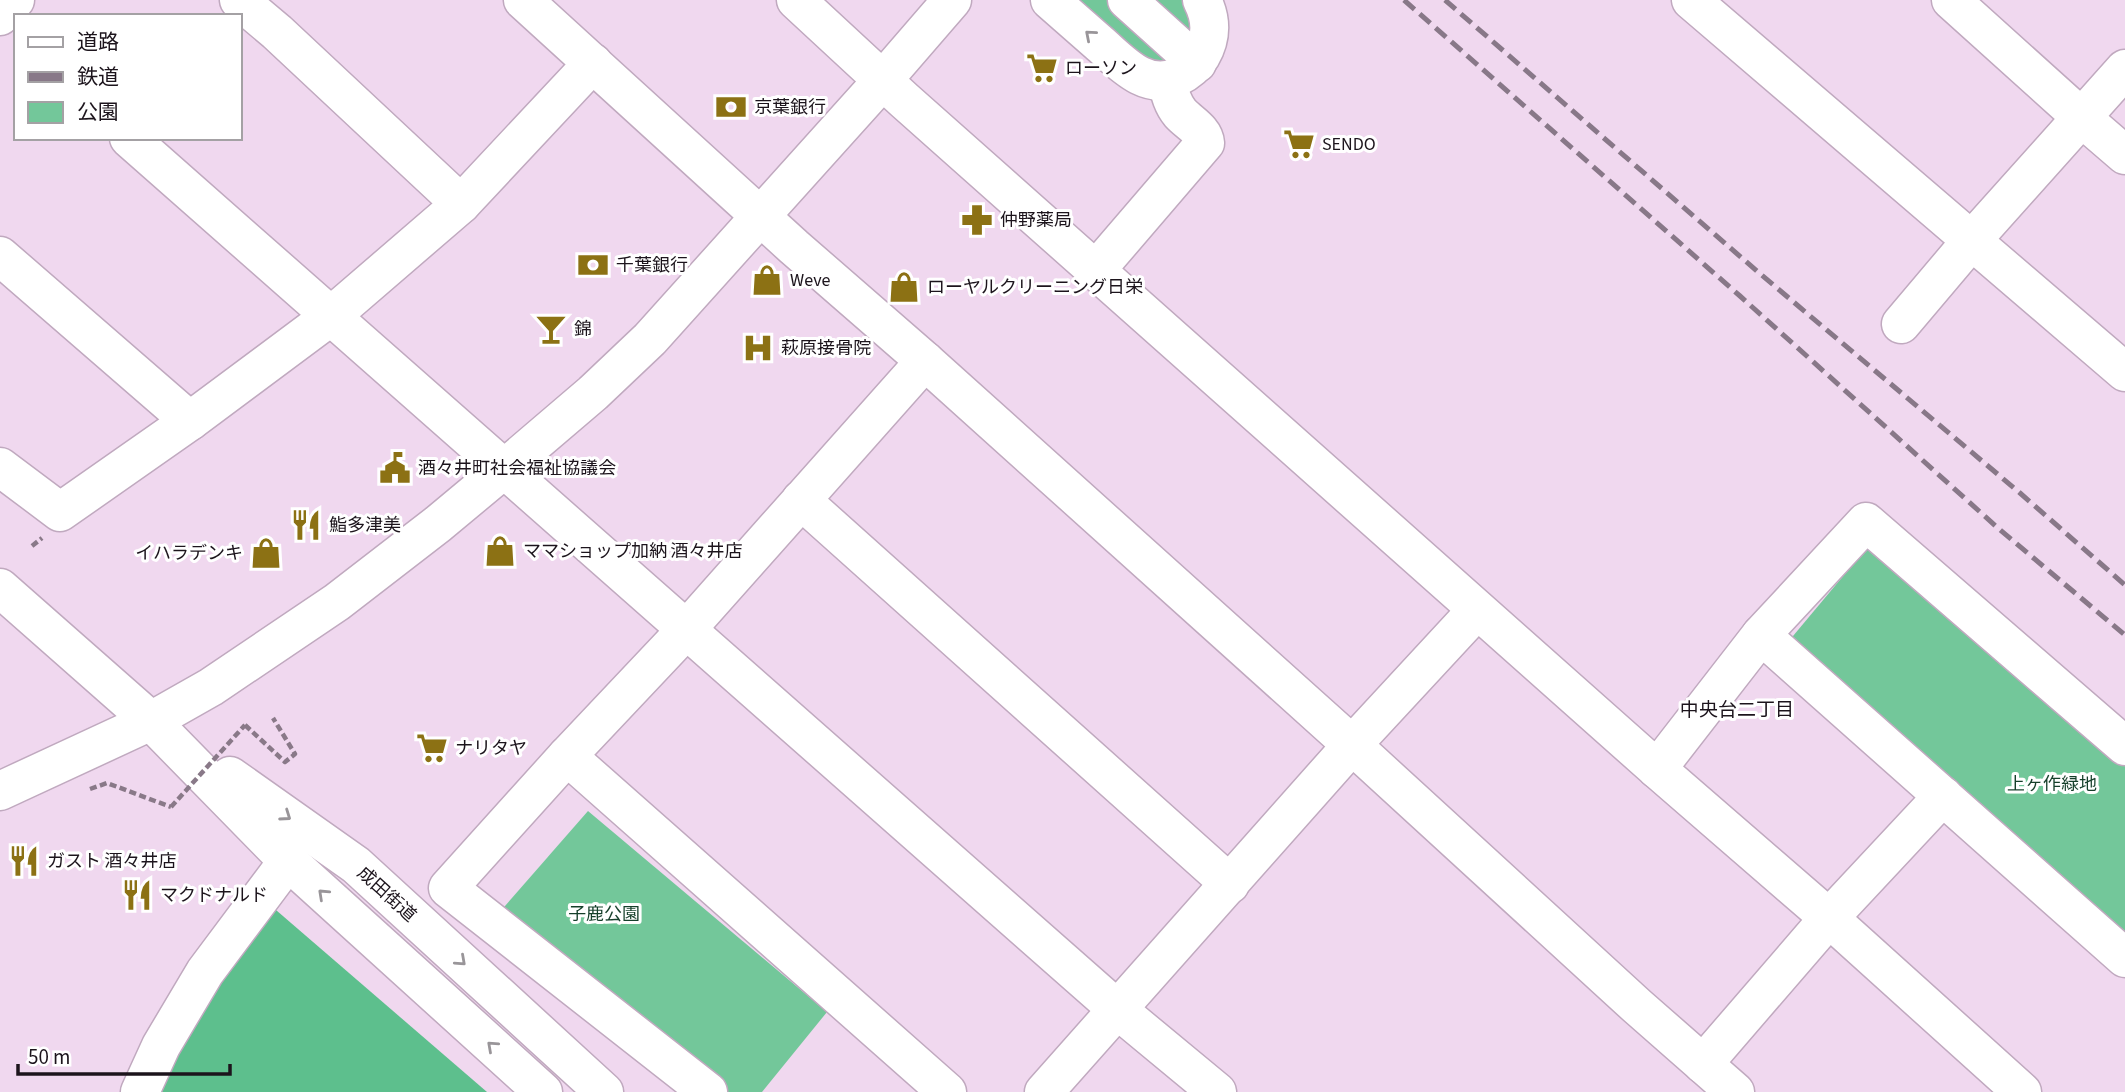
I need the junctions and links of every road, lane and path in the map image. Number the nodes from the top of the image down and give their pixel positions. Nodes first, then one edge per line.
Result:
1 (15, 0) edge
2 (239, 0) edge
3 (523, 0) edge
4 (796, 0) edge
5 (952, 0) edge
6 (1050, 0) edge
7 (1127, 0) edge
8 (1202, 0) edge
9 (1690, 0) edge
10 (1970, 6) edge
11 (0, 16) edge
12 (0, 24) edge
13 (14, 36) edge
14 (593, 63) junction
15 (2125, 69) edge
16 (1182, 72) junction
17 (882, 81) junction
18 (2082, 118) junction
19 (131, 140) edge
20 (2125, 155) edge
21 (461, 204) junction
22 (760, 216) junction
23 (1972, 240) junction
24 (0, 256) edge
25 (1096, 270) junction
26 (331, 316) junction
27 (1901, 324) dead end
28 (925, 360) junction
29 (2125, 372) edge
30 (190, 421) junction
31 (0, 467) edge
32 (504, 469) junction
33 (802, 500) junction
34 (0, 588) edge
35 (1477, 610) junction
36 (686, 630) junction
37 (1762, 635) junction
38 (273, 718) dead end
39 (150, 721) junction
40 (1352, 745) junction
41 (2125, 746) edge
42 (568, 755) junction
43 (1657, 769) junction
44 (0, 791) edge
45 (83, 791) dead end
46 (1943, 796) junction
47 (288, 861) junction
48 (1230, 884) junction
49 (1829, 918) junction
50 (2125, 958) edge
51 (1118, 1010) junction
52 (1703, 1064) junction
53 (140, 1092) edge
54 (543, 1092) edge
55 (604, 1092) edge
56 (708, 1092) edge
57 (947, 1092) edge
58 (1044, 1092) edge
59 (1217, 1092) edge
60 (1735, 1092) edge
61 (2022, 1092) edge

1 - 11 main road
2 - 21 main road
3 - 14 main road
4 - 17 main road
5 - 17 main road
16 -> 6 main road
7 - 16 main road
8 - 16 main road
9 - 23 main road
10 - 18 main road
12 - 13 main road
14 - 21 main road
14 - 22 main road
15 - 18 main road
16 - 25 main road
17 - 22 main road
17 - 25 main road
18 - 20 main road
18 - 23 main road
19 - 26 main road
21 - 26 main road
22 - 28 main road
22 - 32 main road
23 - 27 main road
23 - 29 main road
24 - 30 main road
25 - 35 main road
26 - 30 main road
26 - 32 main road
28 - 33 main road
28 - 40 main road
30 - 31 main road
32 - 36 main road
32 - 39 main road
33 - 36 main road
33 - 48 main road
34 - 39 main road, 成田街道
35 - 40 main road
35 - 43 main road
36 - 42 main road
36 - 51 main road
37 - 41 main road
37 - 43 main road
37 - 46 main road
38 - 45 path, bridge
39 - 44 main road
39 - 47 main road, 成田街道
39 -> 55 main road, 成田街道
40 - 48 main road
40 - 52 main road
42 - 56 main road
42 - 57 main road
43 - 49 main road
46 - 49 main road
46 - 50 main road
47 - 53 main road
54 -> 47 main road, 成田街道
48 - 51 main road
49 - 52 main road
49 - 61 main road
51 - 58 main road
51 - 59 main road
52 - 60 main road

